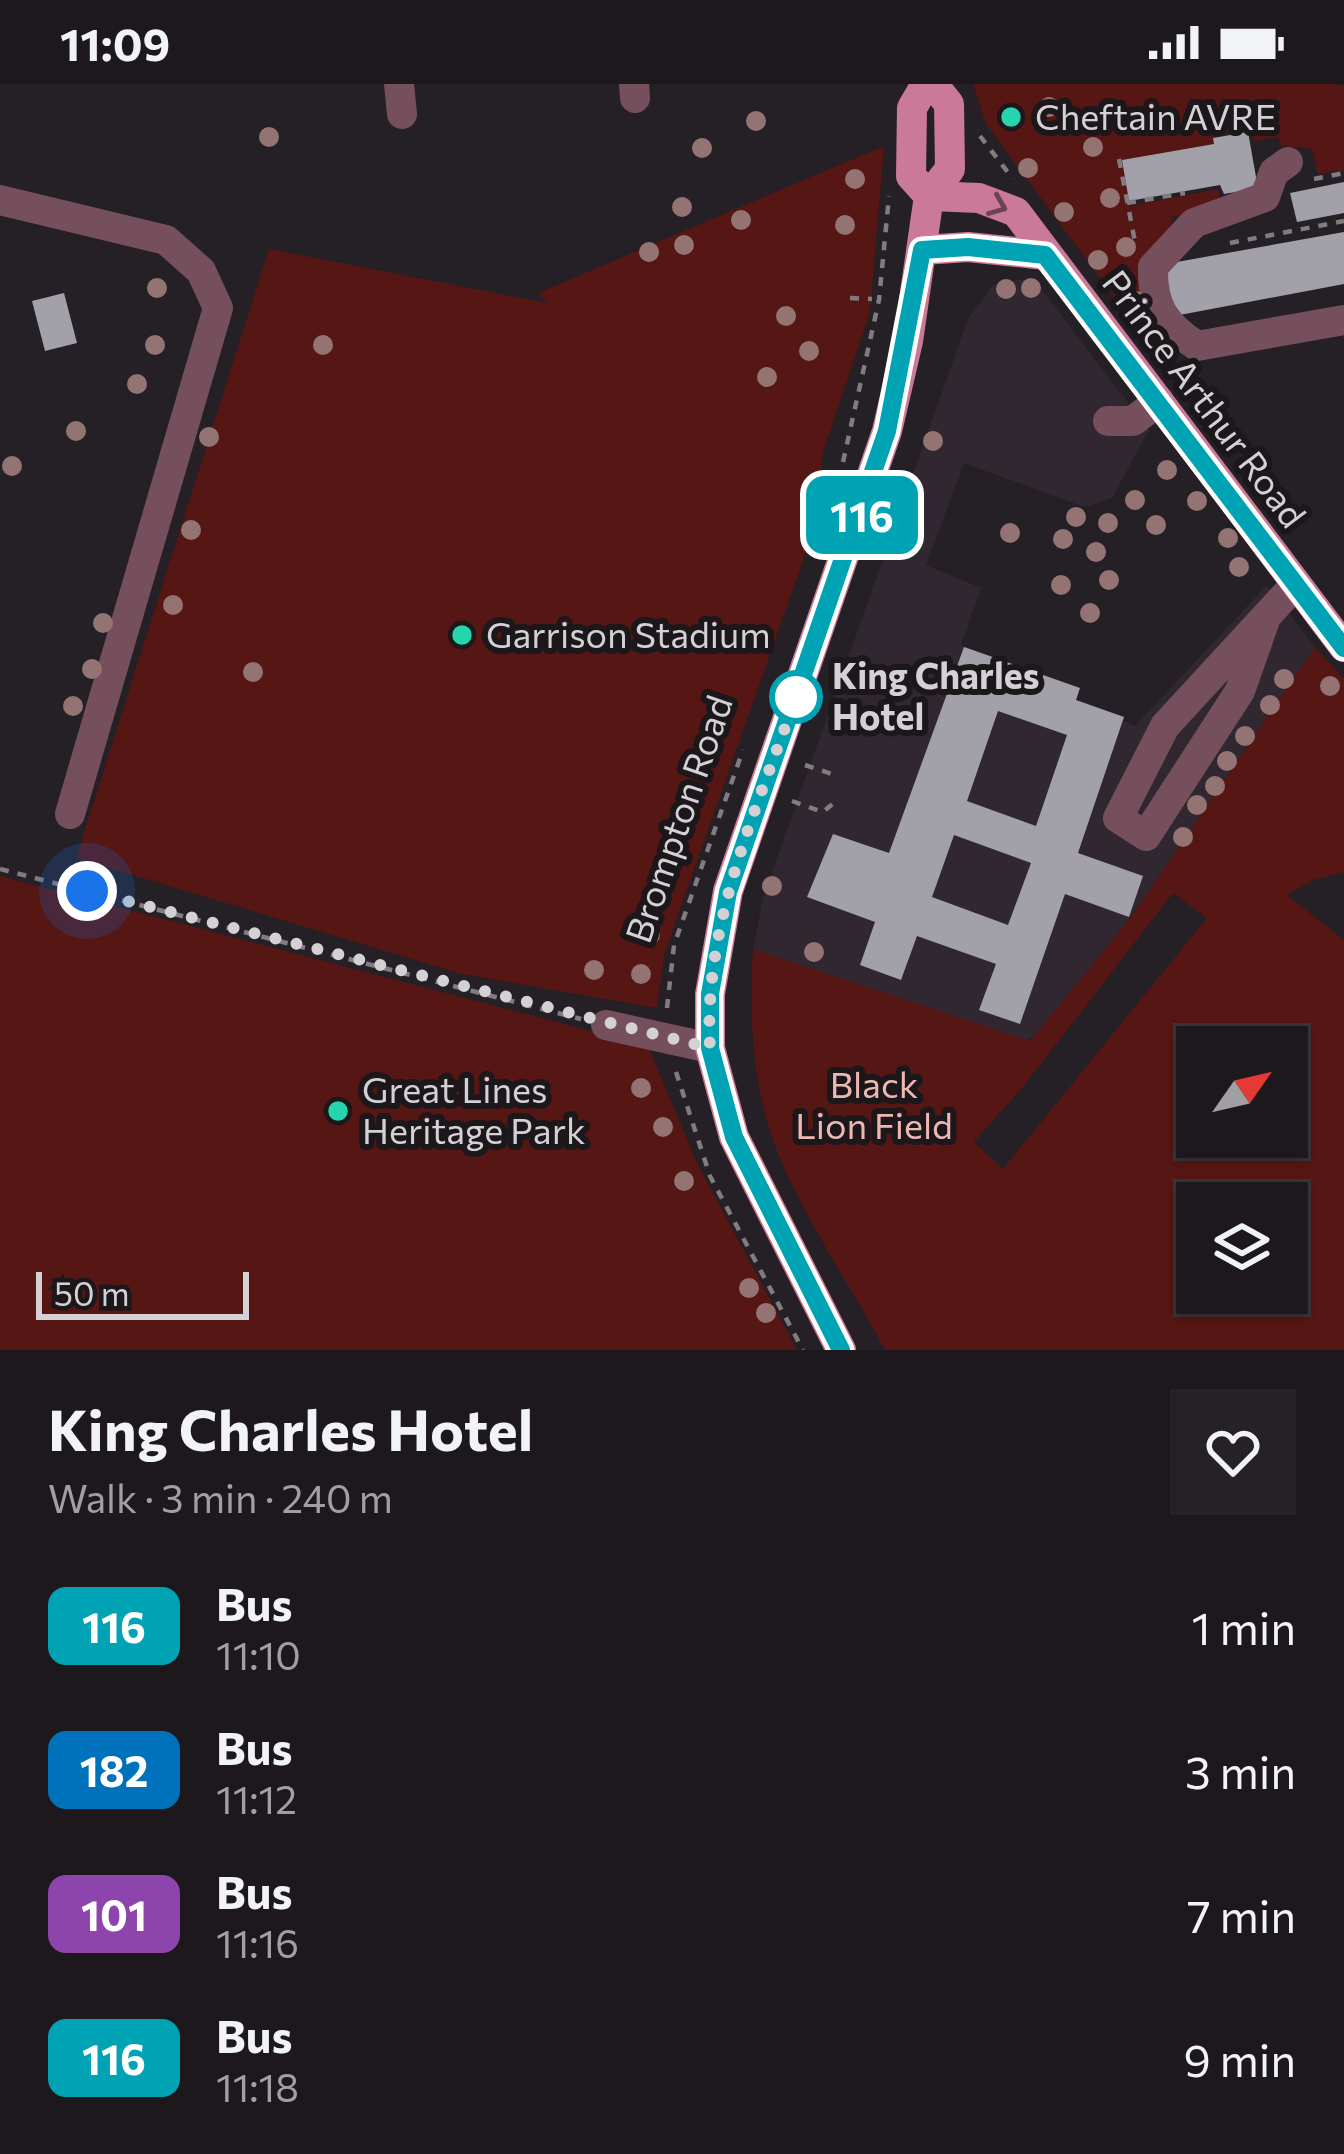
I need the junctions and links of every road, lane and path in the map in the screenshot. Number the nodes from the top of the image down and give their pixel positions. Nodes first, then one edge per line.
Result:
1 (929, 84) edge
2 (1119, 159) dead end
3 (1288, 162) dead end
4 (929, 196) junction
5 (0, 200) edge
6 (1294, 221) dead end
7 (1344, 221) edge
8 (887, 229) dead end
9 (1296, 230) junction
10 (1218, 245) dead end
11 (922, 250) junction
12 (1045, 255) junction
13 (1138, 256) dead end
14 (850, 298) dead end
15 (872, 299) dead end
16 (1344, 320) edge
17 (1159, 401) junction
18 (1108, 421) dead end
19 (843, 464) dead end
20 (836, 484) dead end
21 (816, 543) dead end
22 (1295, 585) junction
23 (1266, 616) junction
24 (1344, 647) edge
25 (748, 734) dead end
26 (805, 765) dead end
27 (838, 776) dead end
28 (792, 801) dead end
29 (836, 801) dead end
30 (70, 814) dead end
31 (0, 869) edge
32 (606, 1025) joint
33 (669, 1041) junction
34 (710, 1048) junction
35 (802, 1350) edge
36 (842, 1350) edge

1 - 4 main road
2 - 13 path
3 - 16 lane
4 - 11 main road, Brompton Road
4 -> 12 main road, Prince Arthur Road
5 - 30 lane
6 - 9 path
7 - 9 path
8 - 19 path
9 - 10 path
11 - 12 main road
11 - 34 main road, Brompton Road
12 - 17 main road, Prince Arthur Road
14 - 15 path
17 - 18 lane
17 - 22 main road, Prince Arthur Road
20 - 21 path
22 - 23 lane
22 - 24 main road, Prince Arthur Road
23 - 23 lane
25 - 33 path, Brompton Road
26 - 27 path
28 - 29 path
31 - 32 path
32 - 33 lane
33 - 34 lane
33 - 35 path, Brompton Road
34 - 36 main road, Brompton Road

